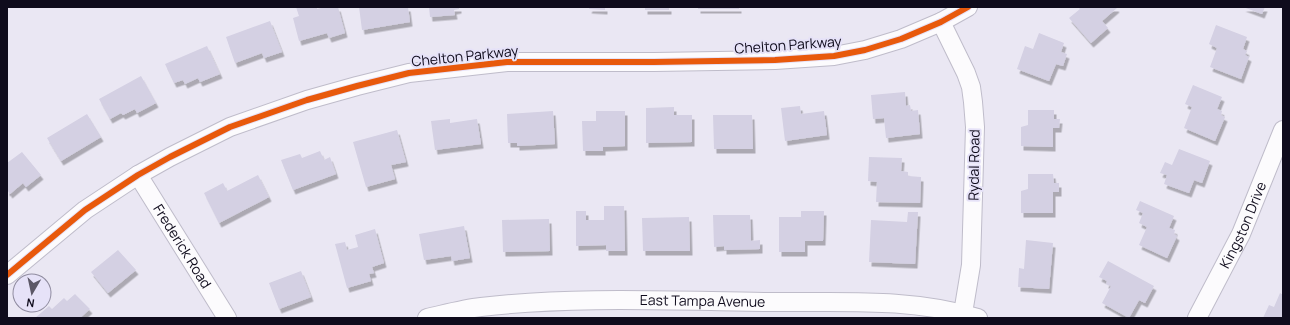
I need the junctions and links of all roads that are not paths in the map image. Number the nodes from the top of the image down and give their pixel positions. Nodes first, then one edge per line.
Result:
1 (968, 7) edge
2 (942, 22) junction
3 (1283, 130) edge
4 (138, 175) junction
5 (7, 274) edge
6 (970, 316) edge
7 (227, 318) edge
8 (427, 318) edge
9 (1197, 318) edge

1 - 2 street, Chelton Parkway
2 - 4 street, Chelton Parkway
2 - 6 street, Rydal Road
3 - 9 street, Kingston Drive
4 - 5 street, Chelton Parkway
4 - 7 street, Frederick Road
6 - 8 street, East Tampa Avenue

